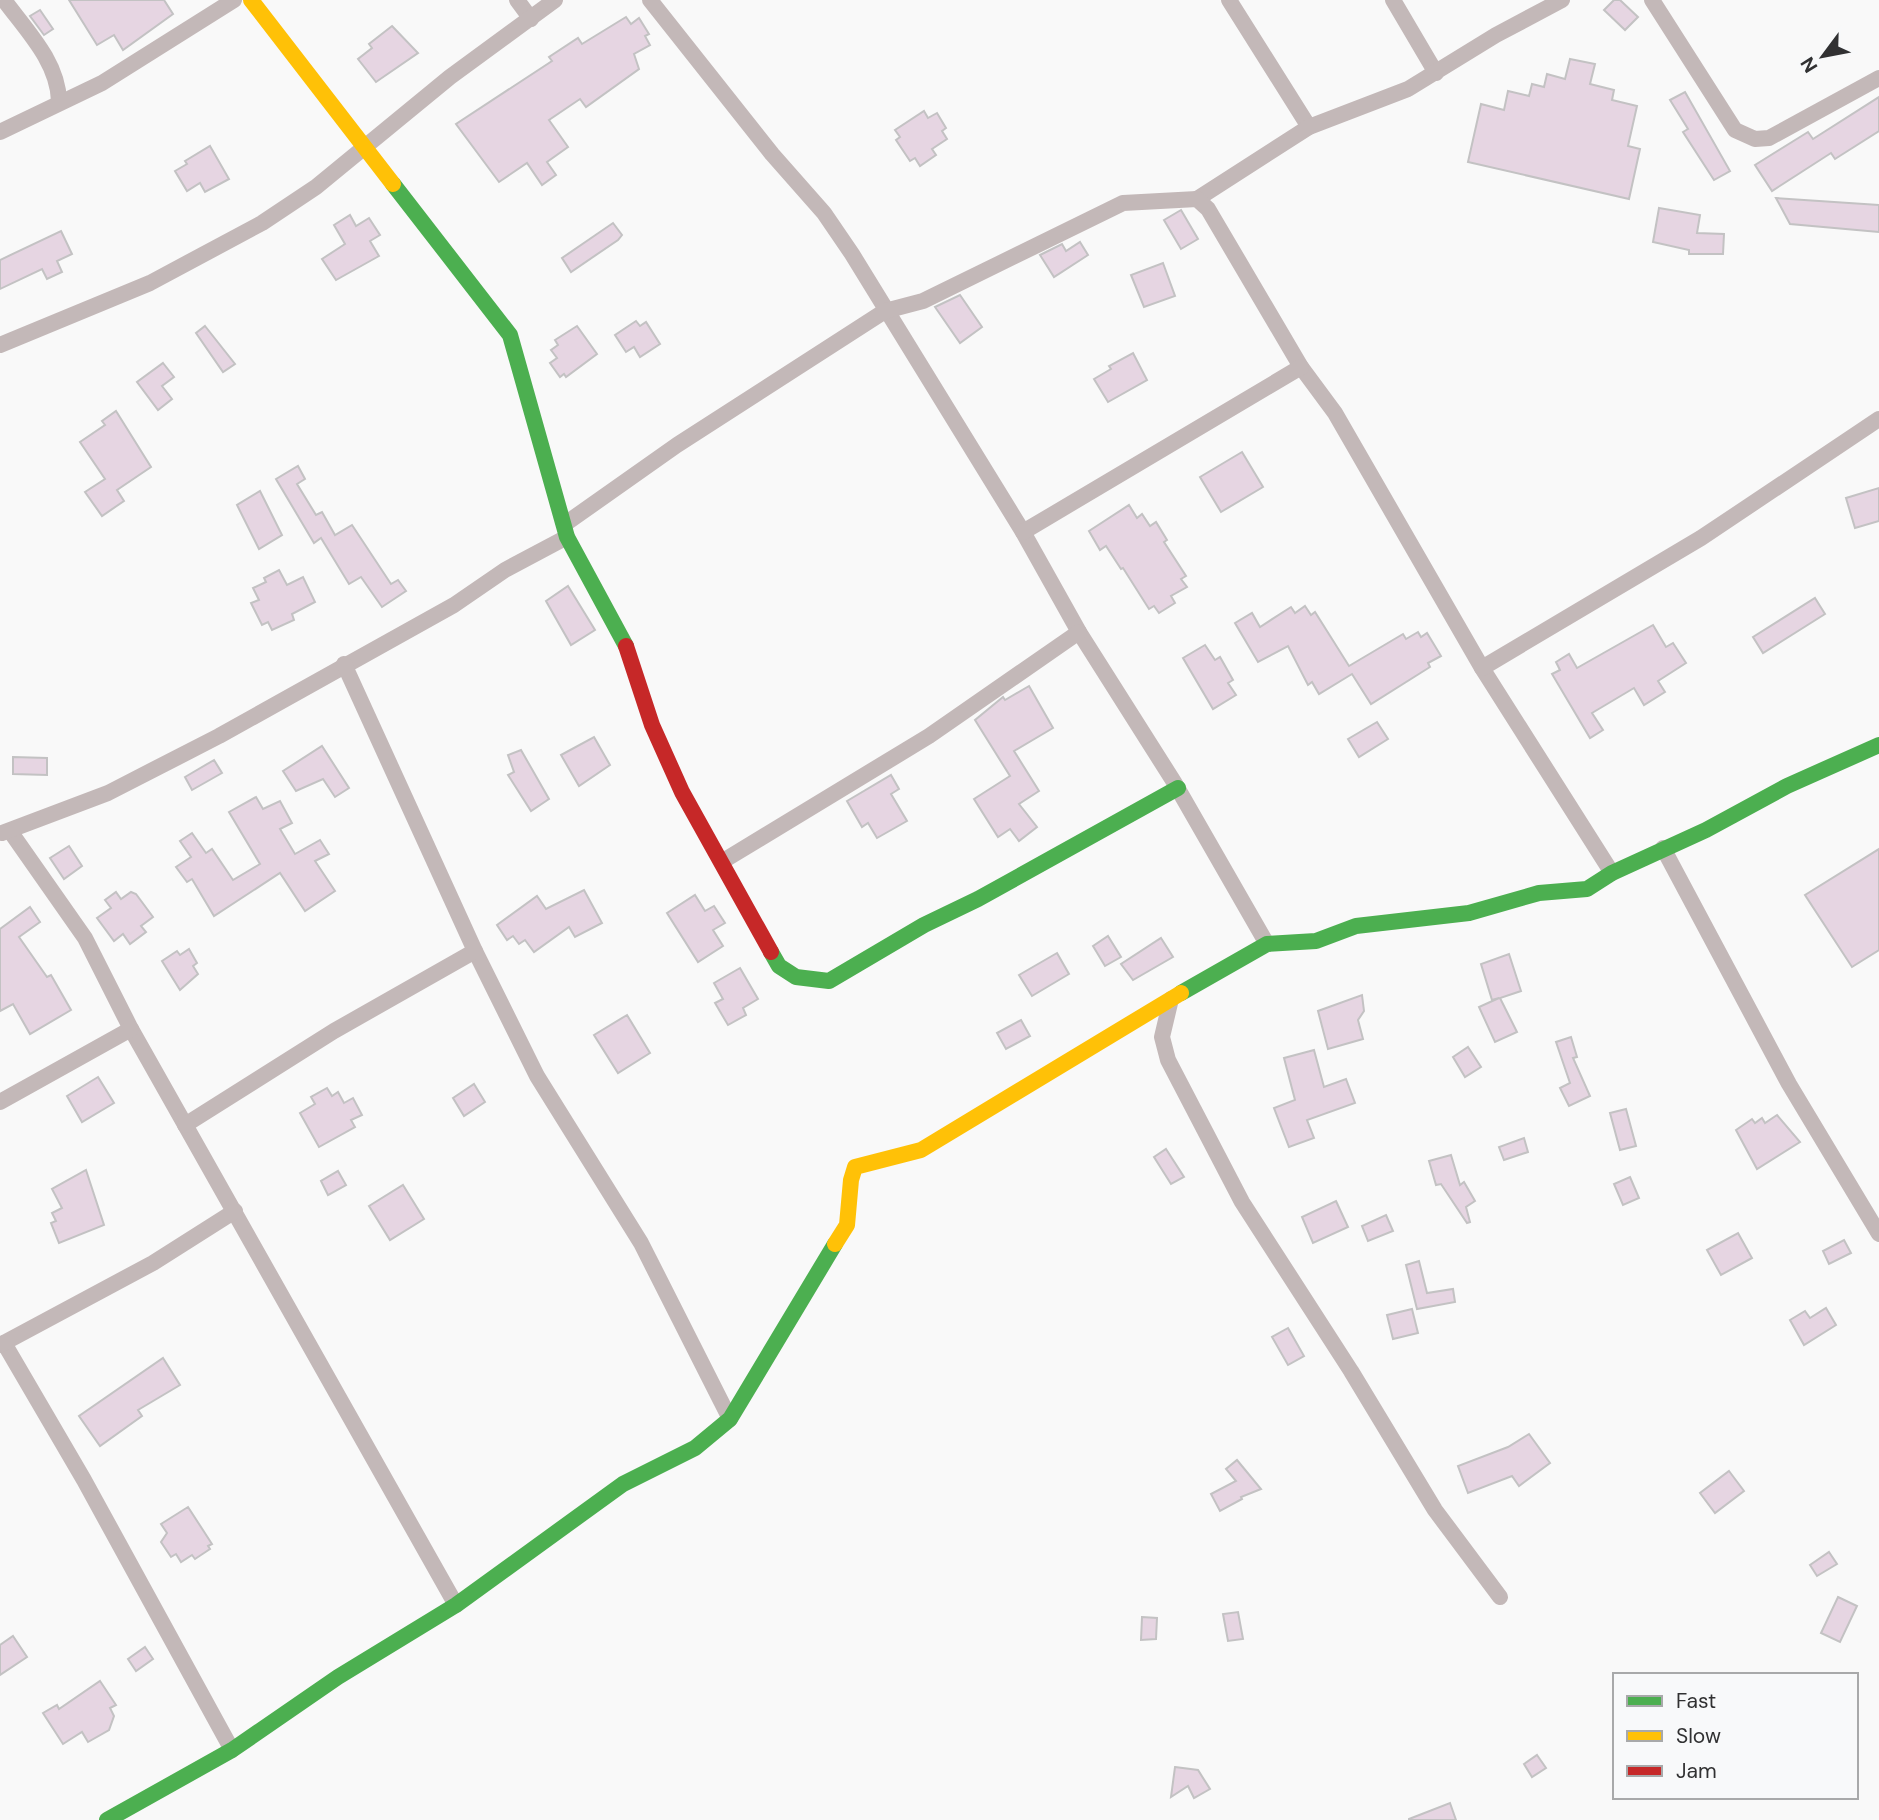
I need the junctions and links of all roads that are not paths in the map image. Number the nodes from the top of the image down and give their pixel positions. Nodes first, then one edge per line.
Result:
1 (4, 0) edge
2 (234, 0) edge
3 (251, 0) edge
4 (517, 0) edge
5 (555, 0) edge
6 (650, 0) edge
7 (1229, 0) edge
8 (1393, 0) edge
9 (1562, 0) edge
10 (1652, 0) edge
11 (531, 19) junction
12 (1436, 73) junction
13 (1879, 78) edge
14 (59, 101) junction
15 (1309, 127) junction
16 (0, 132) edge
17 (364, 146) junction
18 (1197, 199) junction
19 (885, 311) junction
20 (0, 345) edge
21 (1301, 368) junction
22 (1879, 419) edge
23 (566, 530) junction
24 (1023, 531) junction
25 (1079, 632) junction
26 (344, 664) junction
27 (1482, 668) junction
28 (1879, 745) edge
29 (1178, 788) junction
30 (5, 832) edge
31 (1663, 848) junction
32 (723, 861) junction
33 (1612, 873) junction
34 (1267, 944) junction
35 (475, 951) junction
36 (1171, 999) junction
37 (131, 1029) junction
38 (0, 1102) edge
39 (185, 1125) junction
40 (235, 1211) junction
41 (1879, 1234) edge
42 (2, 1344) edge
43 (730, 1419) junction
44 (1500, 1597) dead end
45 (456, 1605) junction
46 (232, 1750) junction
47 (107, 1820) edge

1 - 14 street
2 - 14 street
3 - 17 street
4 - 11 street
5 - 11 street
6 - 19 street
7 - 15 street
8 - 12 street
9 - 12 street
10 - 13 street
11 - 17 street
12 - 15 street
14 - 16 street
15 - 18 street
17 - 20 street
17 - 23 street
18 - 19 street
18 - 21 street
19 - 23 street
19 - 24 street
21 - 24 street
21 - 27 street
22 - 27 street
23 - 26 street
23 - 32 street
24 - 25 street
25 - 29 street
25 - 32 street
26 - 30 street
26 - 35 street
27 - 33 street
28 - 31 street
29 - 32 street
29 - 34 street
30 - 37 street
31 - 33 street
31 - 41 street
33 - 34 street
34 - 36 street
35 - 39 street
35 - 43 street
36 - 43 street
36 - 44 street
37 - 38 street
37 - 39 street
39 - 40 street
40 - 42 street
40 - 45 street
42 - 46 street
43 - 45 street
45 - 46 street
46 - 47 street

